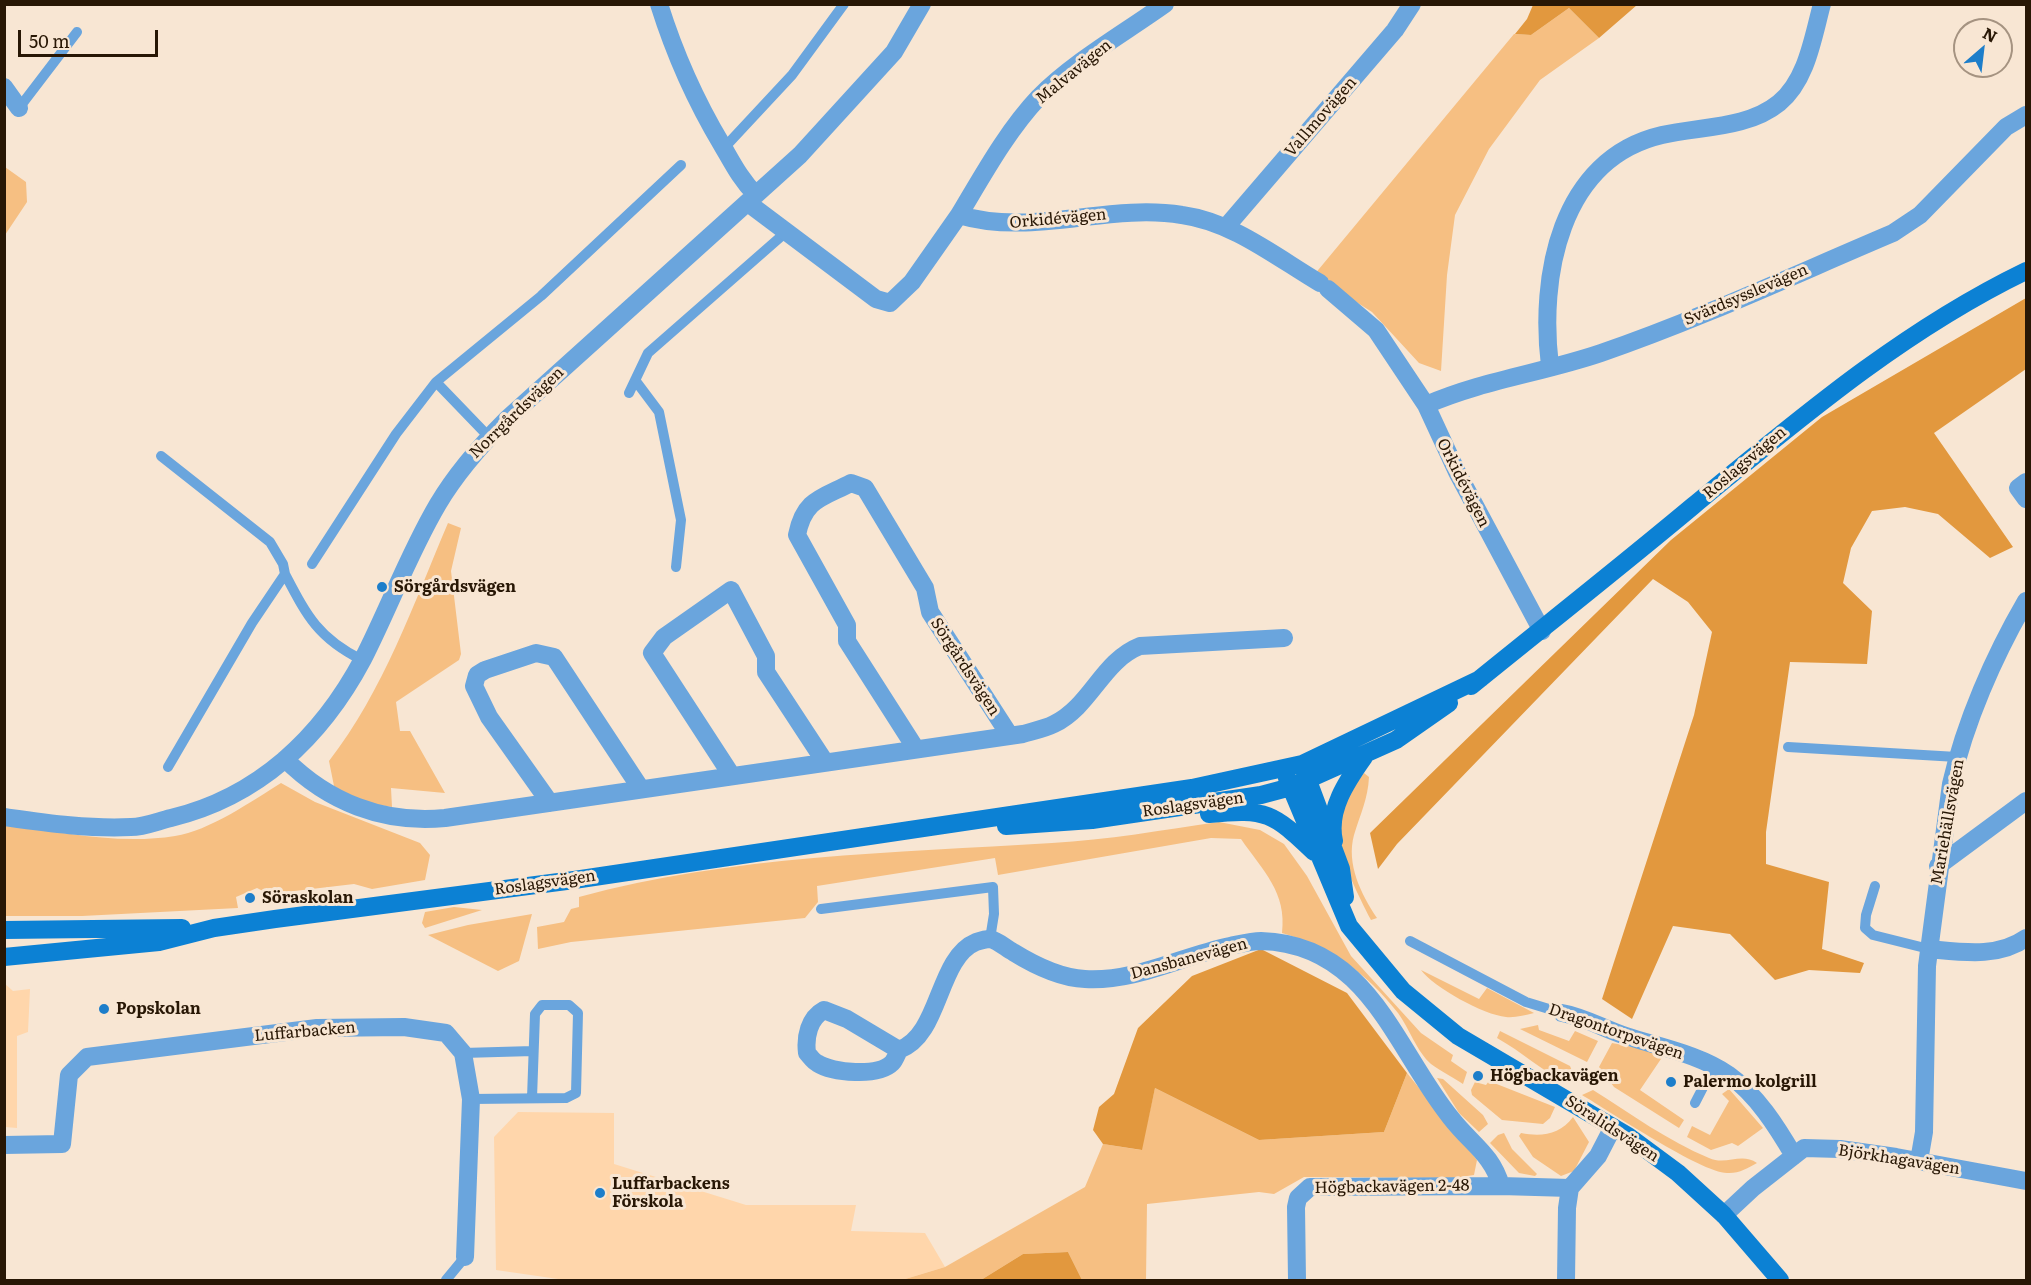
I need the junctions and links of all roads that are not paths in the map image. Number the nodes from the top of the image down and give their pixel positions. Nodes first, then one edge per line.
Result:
1 (659, 4) edge
2 (844, 4) edge
3 (922, 4) edge
4 (1165, 4) edge
5 (1412, 4) edge
6 (1822, 4) edge
7 (77, 32) dead end
8 (4, 87) edge
9 (19, 108) joint
10 (2026, 116) edge
11 (724, 148) junction
12 (681, 165) dead end
13 (752, 199) junction
14 (959, 214) junction
15 (1226, 226) junction
16 (785, 233) junction
17 (2026, 272) edge
18 (1550, 366) junction
19 (635, 380) junction
20 (436, 382) junction
21 (628, 393) dead end
22 (1426, 405) junction
23 (489, 437) junction
24 (161, 456) dead end
25 (2026, 482) edge
26 (2026, 499) edge
27 (312, 564) dead end
28 (676, 567) dead end
29 (285, 574) junction
30 (2026, 601) edge
31 (1542, 631) junction
32 (1284, 638) dead end
33 (362, 660) junction
34 (1480, 679) junction
35 (1010, 736) junction
36 (1788, 747) dead end
37 (916, 749) junction
38 (1365, 756) junction
39 (1958, 757) junction
40 (285, 759) junction
41 (825, 762) junction
42 (168, 767) dead end
43 (732, 776) junction
44 (1300, 777) junction
45 (641, 789) junction
46 (2026, 801) edge
47 (550, 803) junction
48 (4, 817) edge
49 (1092, 820) junction
50 (876, 834) junction
51 (1319, 858) junction
52 (1938, 866) junction
53 (1341, 869) junction
54 (1875, 886) dead end
55 (821, 909) dead end
56 (1350, 926) junction
57 (214, 928) junction
58 (4, 930) edge
59 (2026, 938) edge
60 (990, 939) junction
61 (1410, 941) dead end
62 (1929, 949) junction
63 (4, 957) edge
64 (1562, 1013) joint
65 (899, 1050) junction
66 (533, 1051) junction
67 (463, 1053) junction
68 (1714, 1066) junction
69 (532, 1098) junction
70 (471, 1099) junction
71 (1695, 1103) dead end
72 (1613, 1127) junction
73 (4, 1145) edge
74 (1794, 1156) junction
75 (1919, 1161) junction
76 (2026, 1181) edge
77 (1501, 1186) junction
78 (1570, 1188) junction
79 (1724, 1215) junction
80 (465, 1257) joint
81 (446, 1281) edge
82 (1297, 1281) edge
83 (1566, 1281) edge
84 (1779, 1281) edge

1 - 11 street
2 - 11 lane
3 - 13 street, Norrgårdsvägen
4 - 14 street, Malvavägen
5 - 15 street, Vallmovägen
6 - 18 street
7 - 9 lane
8 - 9 street
10 - 18 street, Svärdsysslevägen
11 - 13 street
12 - 20 lane
13 - 16 street
13 - 23 street, Norrgårdsvägen
14 - 15 street, Orkidévägen
14 - 16 street
15 - 22 street, Orkidévägen
16 - 19 lane
17 - 31 main road, Roslagsvägen
18 - 22 street, Svärdsysslevägen
19 - 21 lane
19 - 28 lane
20 - 23 lane
20 - 27 lane
22 - 31 street, Orkidévägen
23 - 33 street, Norrgårdsvägen
24 - 29 lane
25 - 26 street
29 - 33 lane
29 - 42 lane
30 - 39 street, Mariehällsvägen
31 - 34 main road, Roslagsvägen
32 - 35 street, Sörgårdsvägen
33 - 40 street, Norrgårdsvägen
34 - 38 main road, Roslagsvägen
34 - 44 main road, Roslagsvägen
35 - 37 street, Sörgårdsvägen
35 - 37 street, Sörgårdsvägen
36 - 39 lane
37 - 41 street, Sörgårdsvägen
38 - 44 main road, Roslagsvägen
38 - 53 main road
39 - 52 street, Mariehällsvägen
40 - 47 street, Sörgårdsvägen
40 - 48 street, Norrgårdsvägen
41 - 43 street, Sörgårdsvägen
41 - 43 street
43 - 45 street, Sörgårdsvägen
44 - 49 main road, Roslagsvägen
44 - 50 main road, Roslagsvägen
44 - 51 main road, Söralidsvägen
44 - 53 main road, Söralidsvägen
45 - 47 street, Sörgårdsvägen
45 - 47 street
46 - 52 street
49 - 50 main road, Roslagsvägen
49 - 51 main road
50 - 57 main road, Roslagsvägen
51 - 56 main road, Söralidsvägen
52 - 62 street, Mariehällsvägen
53 - 56 main road, Söralidsvägen
54 - 62 lane
55 - 60 lane
56 - 72 main road, Söralidsvägen
57 - 58 main road, Roslagsvägen
57 - 63 main road, Roslagsvägen
59 - 62 street
60 - 65 street
60 - 77 street, Dansbanevägen
61 - 64 lane, Dragontorpsvägen
62 - 75 street, Mariehällsvägen
64 - 68 street, Dragontorpsvägen
65 - 65 street
66 - 67 lane
66 - 69 lane
66 - 69 lane
67 - 70 street
67 - 73 street, Luffarbacken
68 - 71 lane
68 - 74 street, Dragontorpsvägen
69 - 70 lane
70 - 80 street
72 - 78 street
72 - 79 main road, Söralidsvägen
74 - 75 street, Björkhagavägen
74 - 79 street, Björkhagavägen
75 - 76 street, Björkhagavägen
77 - 78 street
77 - 82 street, Högbackavägen 2-48
78 - 83 street
79 - 84 main road, Söralidsvägen
80 - 81 lane

